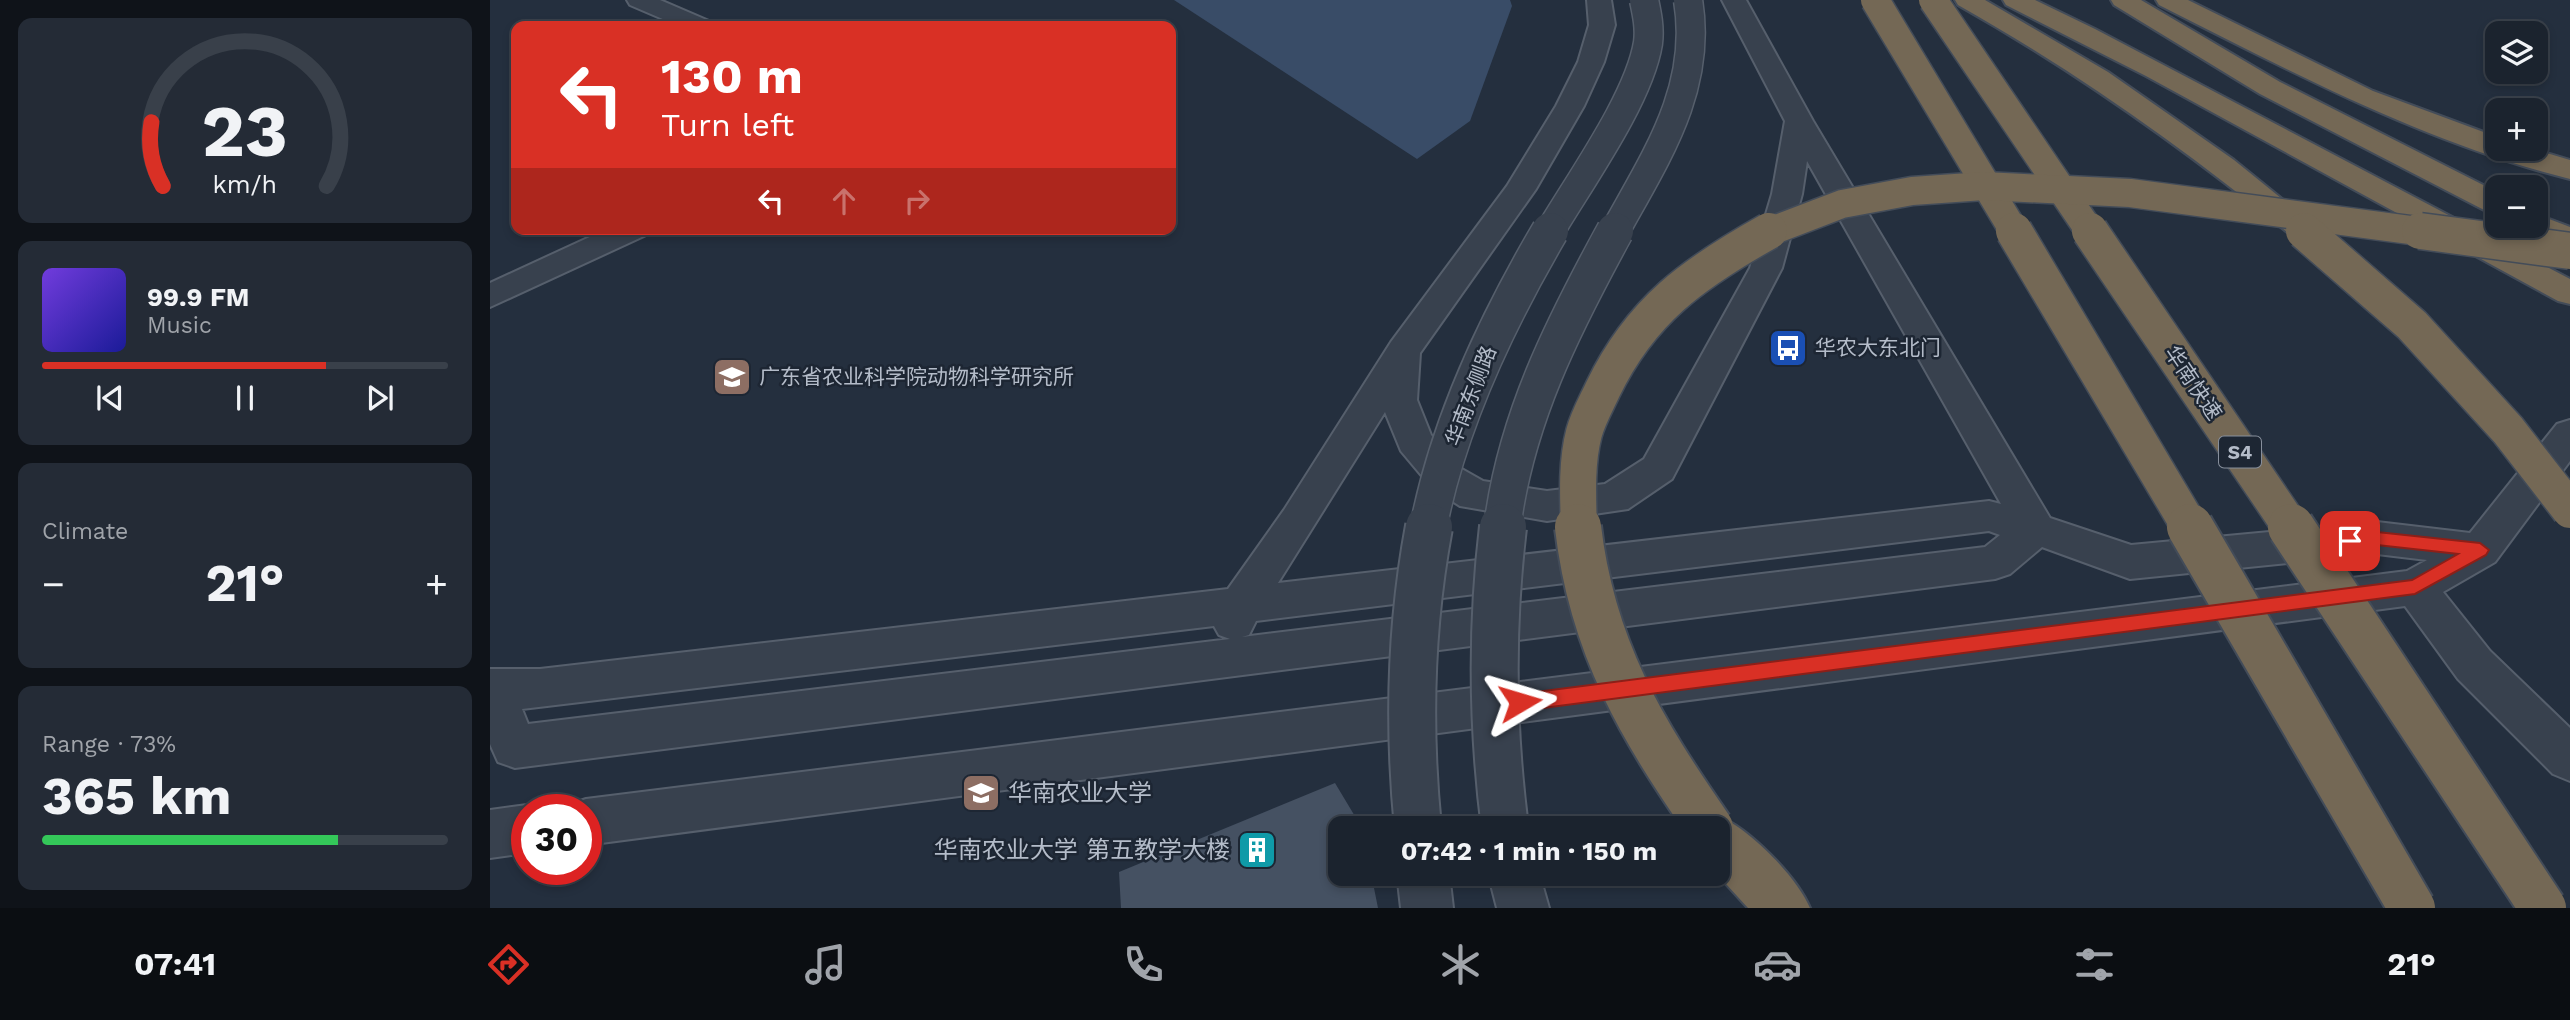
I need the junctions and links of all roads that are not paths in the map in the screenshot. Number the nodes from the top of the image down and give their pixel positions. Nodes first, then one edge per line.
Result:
1 (639, 0) edge
2 (1598, 0) edge
3 (1644, 0) edge
4 (1688, 0) edge
5 (1734, 0) edge
6 (1875, 0) edge
7 (1933, 0) edge
8 (1967, 0) edge
9 (2015, 0) edge
10 (2123, 0) edge
11 (2168, 0) edge
12 (688, 21) edge
13 (1799, 121) junction
14 (2485, 143) edge
15 (2541, 161) edge
16 (2570, 170) edge
17 (2485, 198) edge
18 (2548, 229) edge
19 (619, 235) edge
20 (2570, 239) edge
21 (2570, 251) edge
22 (2570, 293) edge
23 (490, 296) edge
24 (1404, 350) junction
25 (2570, 434) edge
26 (2570, 510) edge
27 (2036, 528) junction
28 (2480, 550) junction
29 (2415, 587) junction
30 (1240, 606) junction
31 (1219, 659) junction
32 (490, 690) edge
33 (2570, 759) edge
34 (1417, 816) edge
35 (1503, 816) edge
36 (1702, 816) edge
37 (602, 820) edge
38 (511, 831) edge
39 (490, 834) edge
40 (1730, 852) edge
41 (1424, 886) edge
42 (1517, 886) edge
43 (1427, 908) edge
44 (1523, 908) edge
45 (1784, 908) edge
46 (2412, 908) edge
47 (2543, 908) edge

1 - 12 street
2 - 24 street
3 - 34 street, 华南东侧路, bridge
4 - 35 street, bridge
5 - 13 street
6 - 46 highway, bridge
7 - 47 highway, 华南快速 / S4, bridge
8 - 26 highway, bridge
9 - 22 highway, bridge
10 - 17 highway
11 - 14 highway
13 - 24 street
13 - 27 street
15 - 16 highway
18 - 20 highway
19 - 23 street
21 - 36 highway, bridge
24 - 30 street
25 - 28 street
27 - 28 street
27 - 30 street
27 - 31 street
28 - 29 street
29 - 33 street
29 - 37 street
30 - 31 street
30 - 32 street
31 - 32 street
38 - 39 street
40 - 45 highway
41 - 43 street
42 - 44 street

